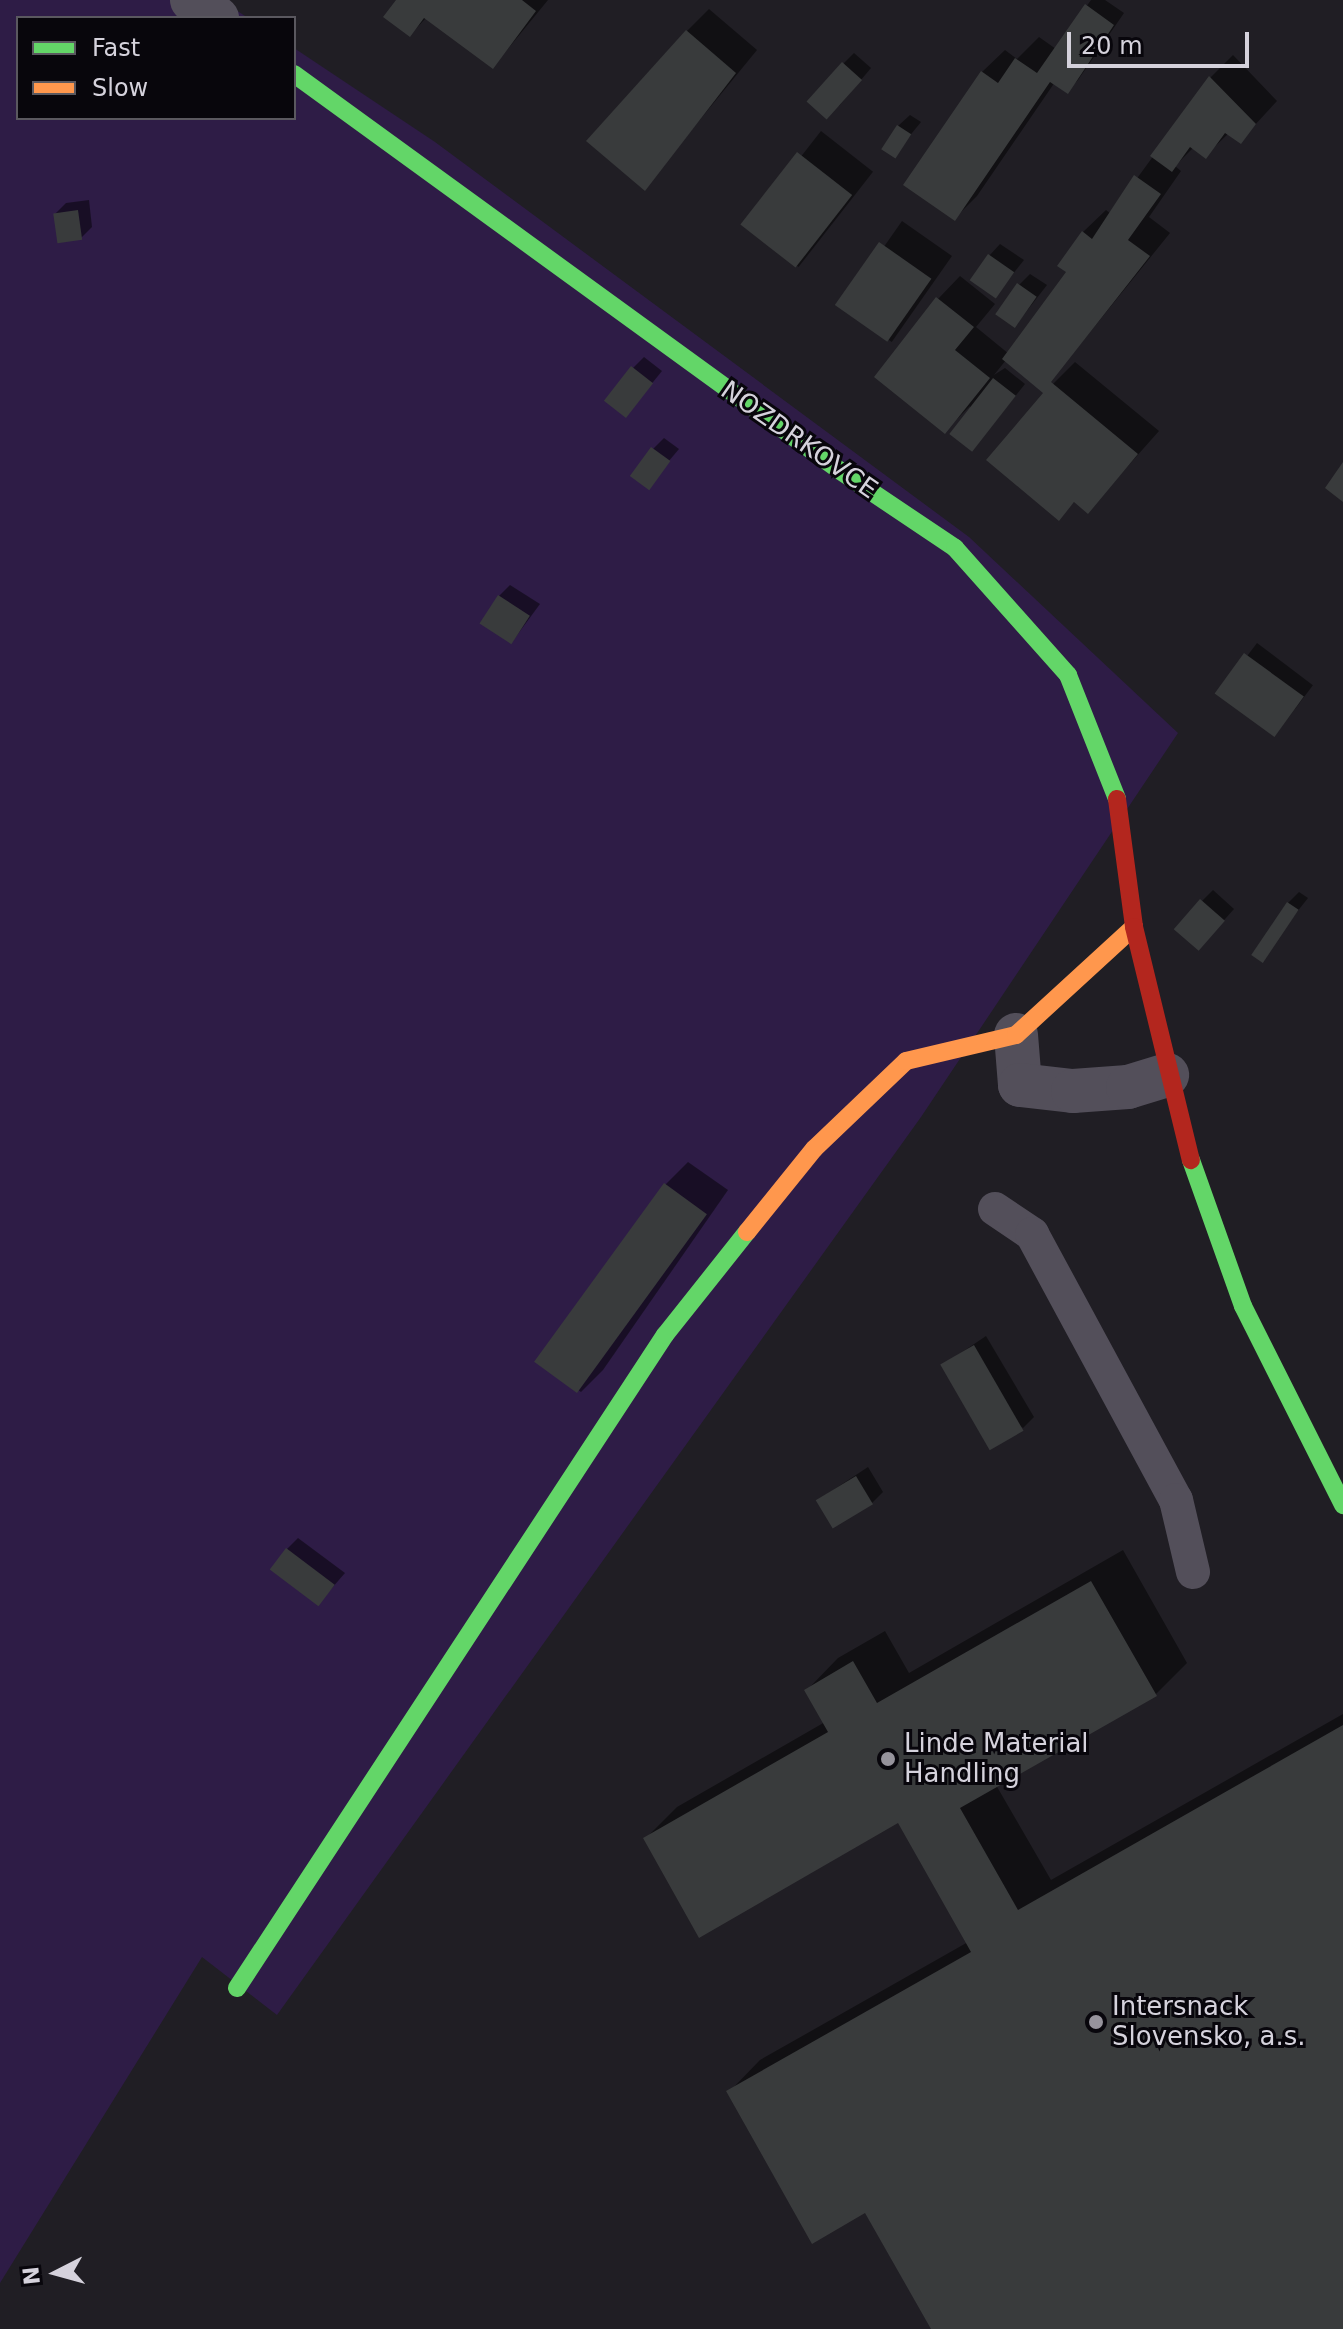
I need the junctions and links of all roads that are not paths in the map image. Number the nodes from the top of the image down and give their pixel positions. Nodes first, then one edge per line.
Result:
1 (192, 0) edge
2 (214, 16) edge
3 (296, 75) edge
4 (1134, 927) junction
5 (1016, 1035) junction
6 (1167, 1075) junction
7 (995, 1209) dead end
8 (1343, 1505) edge
9 (1193, 1572) dead end
10 (237, 1988) dead end

1 - 2 street
3 - 4 street, NOZDRKOVCE
4 - 5 street
4 - 6 street, NOZDRKOVCE
5 - 6 street
5 - 10 street
6 - 8 street, NOZDRKOVCE
7 - 9 lane

